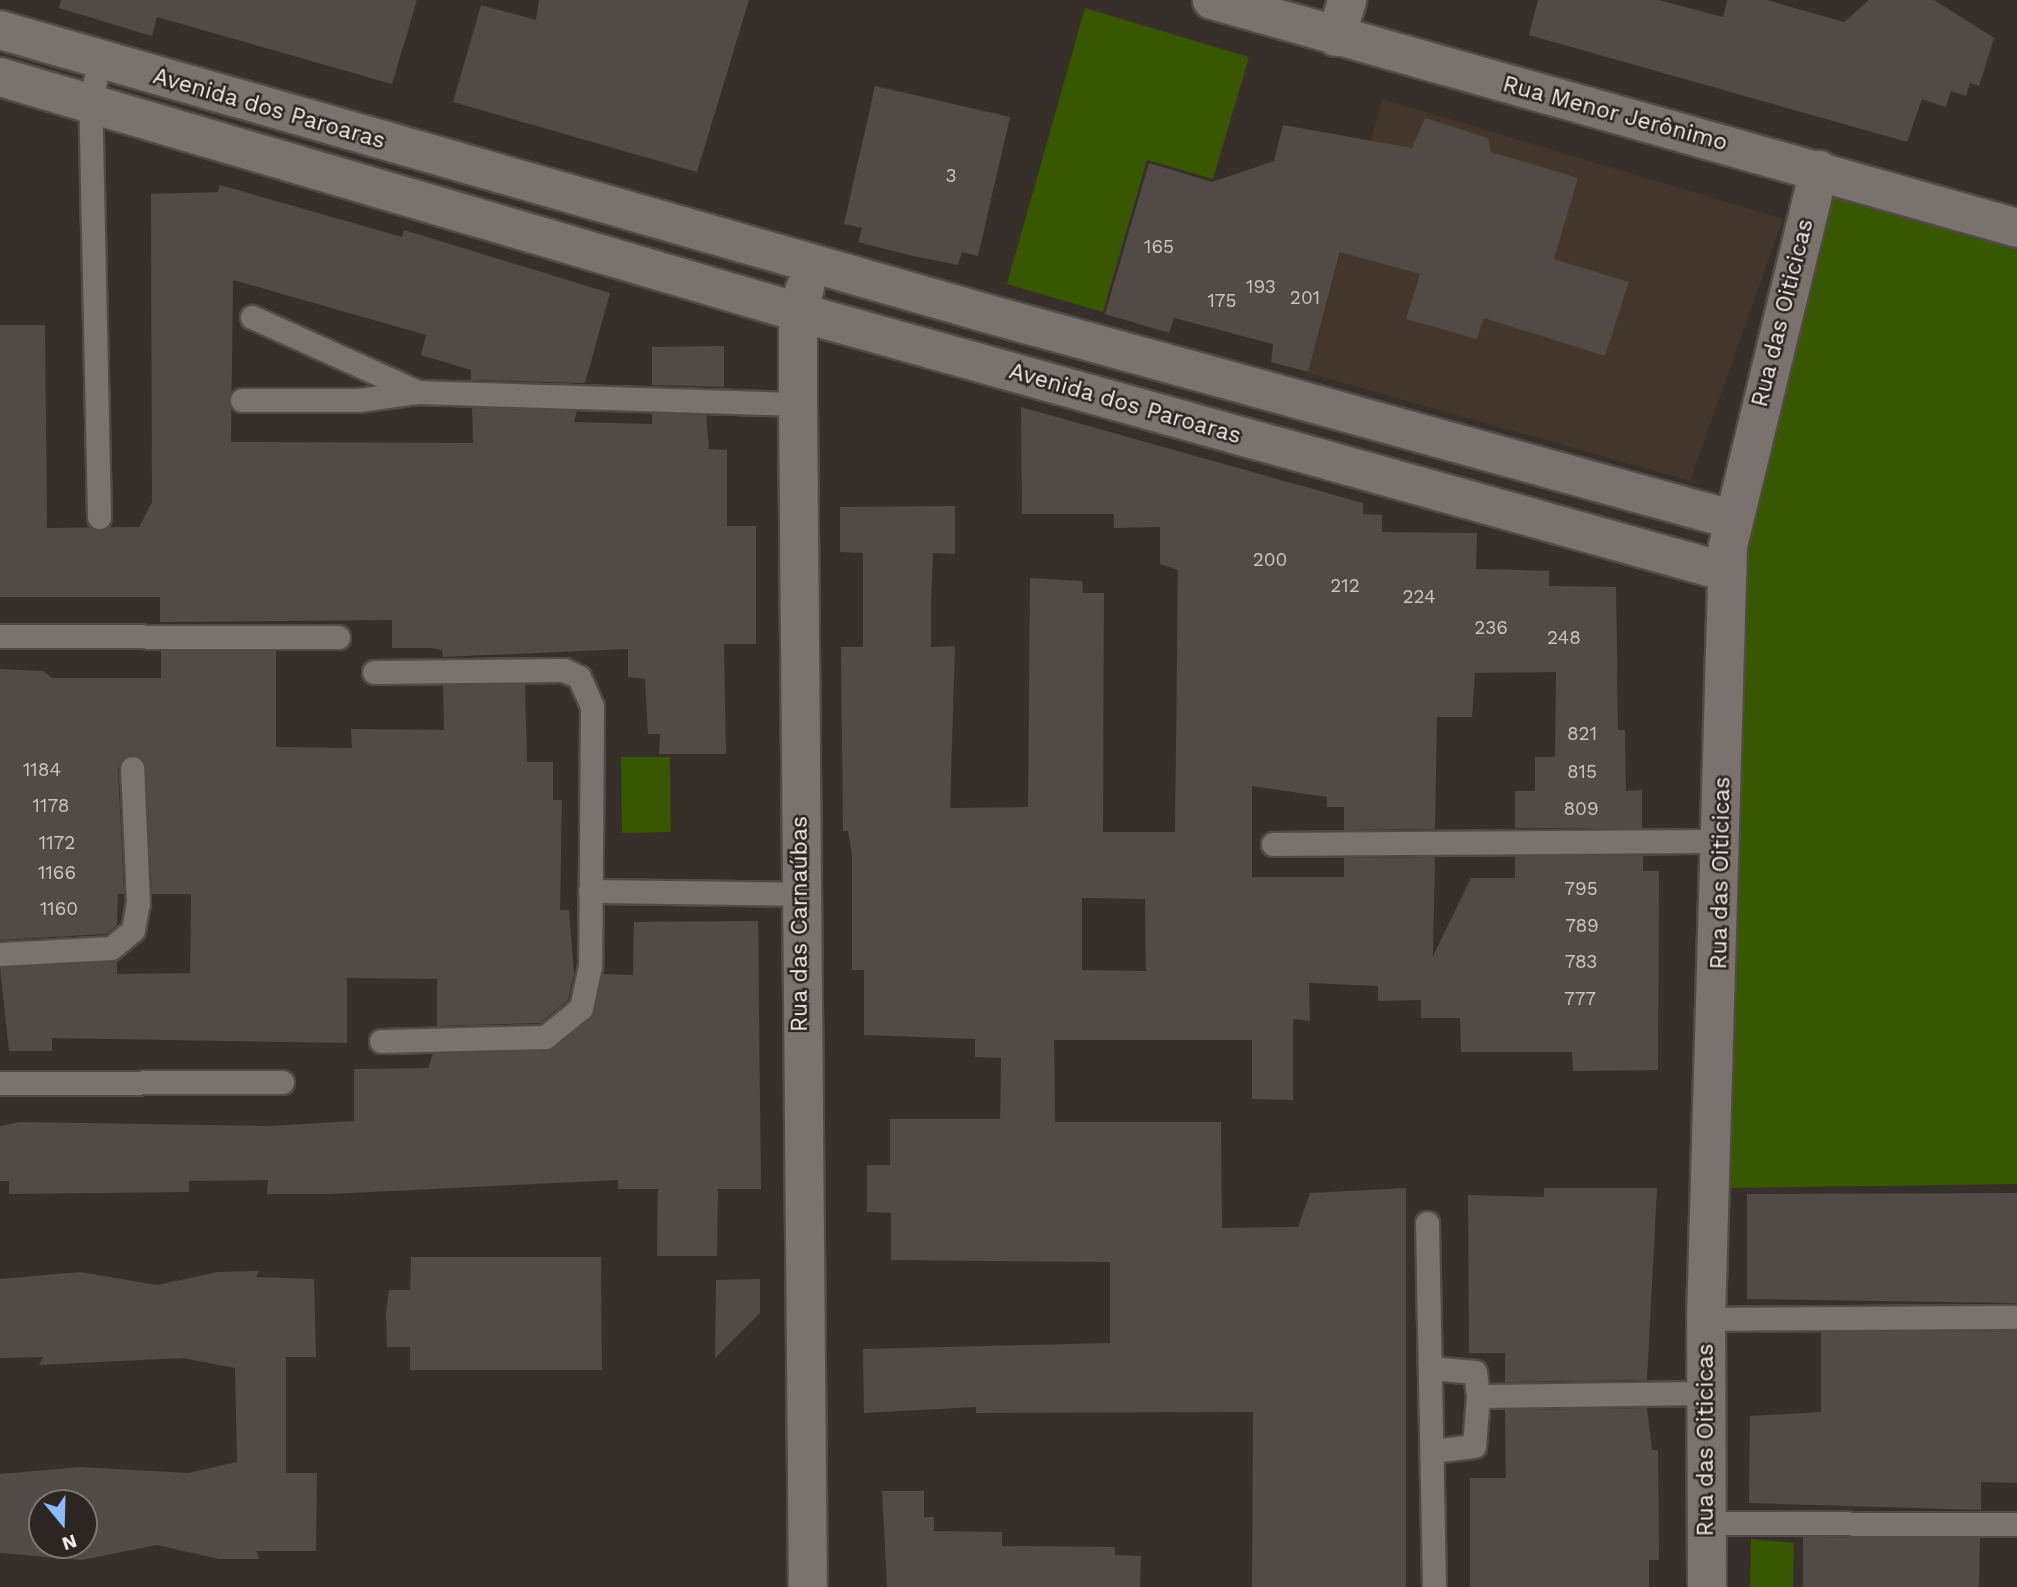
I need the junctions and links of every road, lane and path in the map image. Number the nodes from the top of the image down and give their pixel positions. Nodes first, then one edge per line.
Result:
1 (1212, 0) edge
2 (1347, 0) edge
3 (0, 30) edge
4 (1336, 37) junction
5 (100, 61) junction
6 (0, 77) edge
7 (90, 102) junction
8 (1819, 170) junction
9 (539, 186) junction
10 (2017, 229) edge
11 (524, 232) junction
12 (813, 263) junction
13 (798, 312) junction
14 (252, 317) dead end
15 (418, 392) junction
16 (242, 400) dead end
17 (797, 404) junction
18 (99, 517) dead end
19 (1731, 519) junction
20 (1726, 572) junction
21 (0, 636) edge
22 (338, 638) dead end
23 (374, 672) dead end
24 (132, 768) dead end
25 (1722, 841) junction
26 (1273, 844) dead end
27 (590, 891) junction
28 (800, 894) junction
29 (0, 954) edge
30 (381, 1041) dead end
31 (282, 1082) dead end
32 (0, 1083) edge
33 (1427, 1223) dead end
34 (2017, 1317) edge
35 (1706, 1319) junction
36 (1431, 1368) junction
37 (1706, 1393) junction
38 (1478, 1396) junction
39 (1432, 1451) junction
40 (1706, 1523) junction
41 (2017, 1524) edge
42 (808, 1587) edge
43 (1434, 1587) edge
44 (1707, 1587) edge

1 - 4 street, Rua Menor Jerônimo
2 - 4 street
3 - 5 street, Avenida dos Paroaras
4 - 8 street, Rua Menor Jerônimo
5 - 7 lane
5 - 9 street, Avenida dos Paroaras
6 - 7 street, Avenida dos Paroaras
7 - 11 street, Avenida dos Paroaras
7 - 18 lane
8 - 10 street, Rua Menor Jerônimo
8 - 19 street, Rua das Oiticicas
9 - 11 street
9 - 12 street, Avenida dos Paroaras
11 - 13 street, Avenida dos Paroaras
12 - 13 street, Rua das Carnaúbas
12 - 19 street, Avenida dos Paroaras
13 - 17 street, Rua das Carnaúbas
13 - 20 street, Avenida dos Paroaras
14 - 15 lane
15 - 16 lane
15 - 17 lane
17 - 28 street, Rua das Carnaúbas
19 - 20 street, Rua das Oiticicas
20 - 25 street, Rua das Oiticicas
21 - 22 lane
23 - 27 lane
24 - 29 lane
25 - 26 lane
25 - 35 street, Rua das Oiticicas
27 - 28 lane
27 - 30 lane
28 - 42 street, Rua das Carnaúbas
31 - 32 lane
33 - 36 lane
34 - 35 lane
35 - 37 street, Rua das Oiticicas
36 - 38 lane
36 - 39 lane
37 - 38 lane
37 - 40 street, Rua das Oiticicas
38 - 39 lane
39 - 43 lane
40 - 41 lane
40 - 44 street, Rua das Oiticicas

